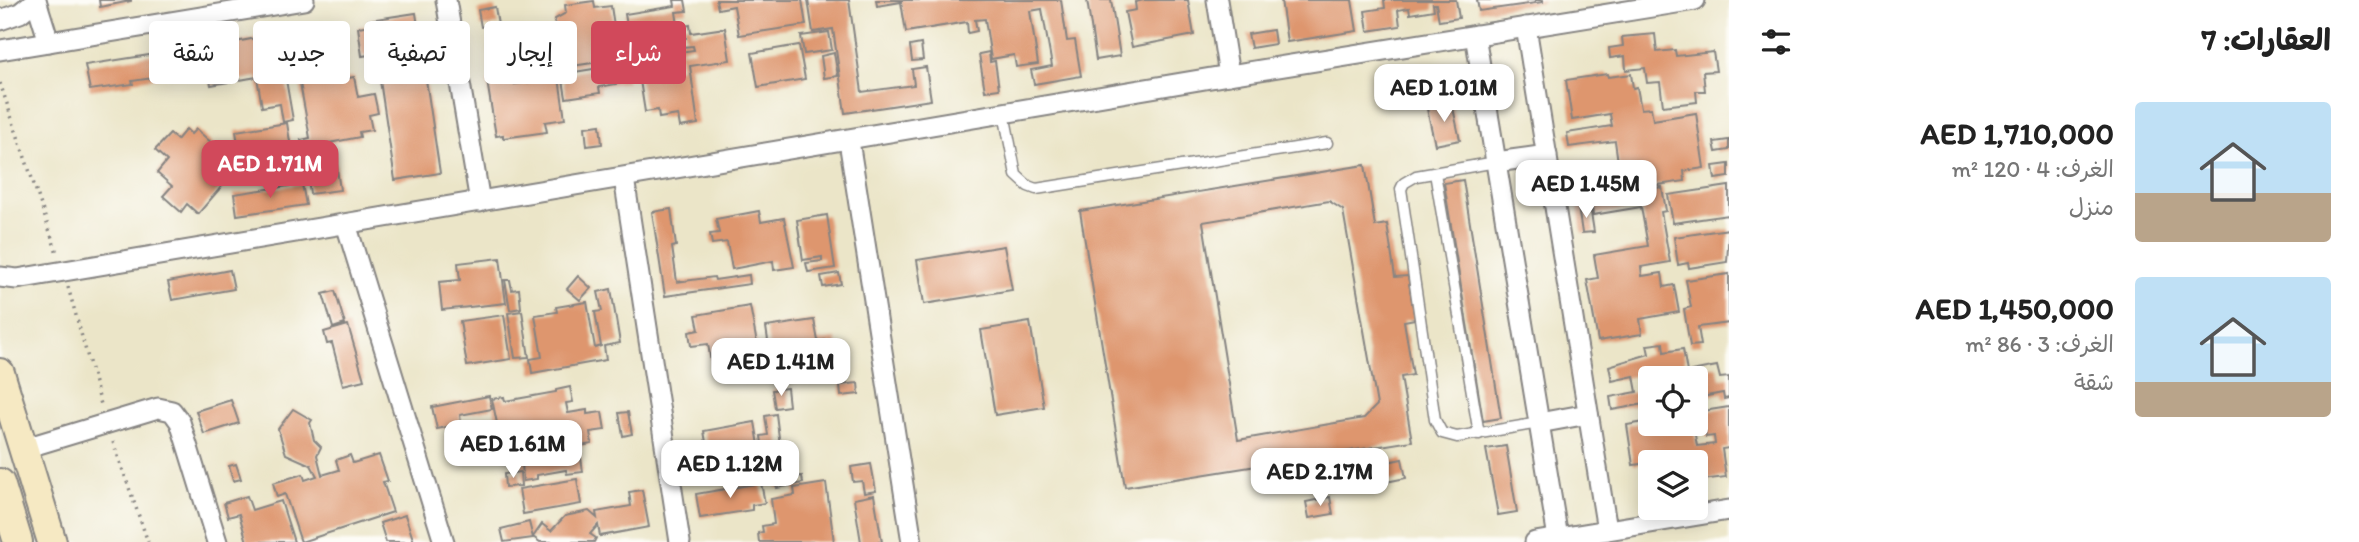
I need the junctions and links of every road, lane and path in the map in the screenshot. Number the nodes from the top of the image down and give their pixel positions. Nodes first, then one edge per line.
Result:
1 (36, 0) edge
2 (304, 0) edge
3 (446, 0) edge
4 (1217, 0) edge
5 (1695, 0) edge
6 (0, 20) edge
7 (1525, 27) junction
8 (1475, 35) junction
9 (49, 42) junction
10 (0, 50) edge
11 (1229, 75) junction
12 (0, 83) edge
13 (1004, 113) junction
14 (849, 141) junction
15 (1327, 143) dead end
16 (1547, 155) junction
17 (1496, 162) junction
18 (1435, 173) junction
19 (624, 178) junction
20 (480, 202) junction
21 (346, 224) junction
22 (63, 271) junction
23 (9, 278) edge
24 (0, 291) edge
25 (0, 373) edge
26 (1588, 414) junction
27 (1539, 423) junction
28 (107, 424) junction
29 (1479, 434) junction
30 (22, 449) junction
31 (0, 483) edge
32 (1729, 510) edge
33 (1607, 530) junction
34 (11, 533) edge
35 (1558, 538) junction
36 (52, 542) edge
37 (148, 542) edge
38 (217, 542) edge
39 (444, 542) edge
40 (680, 542) edge
41 (912, 542) edge
42 (1535, 542) edge

1 - 6 street
1 - 9 street
2 - 9 street
3 - 20 street
4 - 11 street
5 - 7 street
7 - 8 street
7 - 16 street
8 - 11 street
8 - 17 street
9 - 10 street
11 - 13 street
12 - 22 path
13 - 14 street
13 - 15 lane
14 - 19 street
14 - 41 street
16 - 17 street
16 - 26 street
17 - 18 lane
17 - 27 street
18 - 29 lane
18 - 29 lane
19 - 20 street
19 - 40 street
20 - 21 street
21 - 22 street
21 - 39 street
22 - 23 street
22 - 28 path
23 - 24 street
25 - 30 main road
26 - 27 street
26 - 33 street
27 - 29 lane
27 - 35 street
28 - 30 street
28 - 37 path
28 - 38 street
30 - 36 main road
31 - 34 main road
32 - 33 street
33 - 35 street
35 - 42 street

